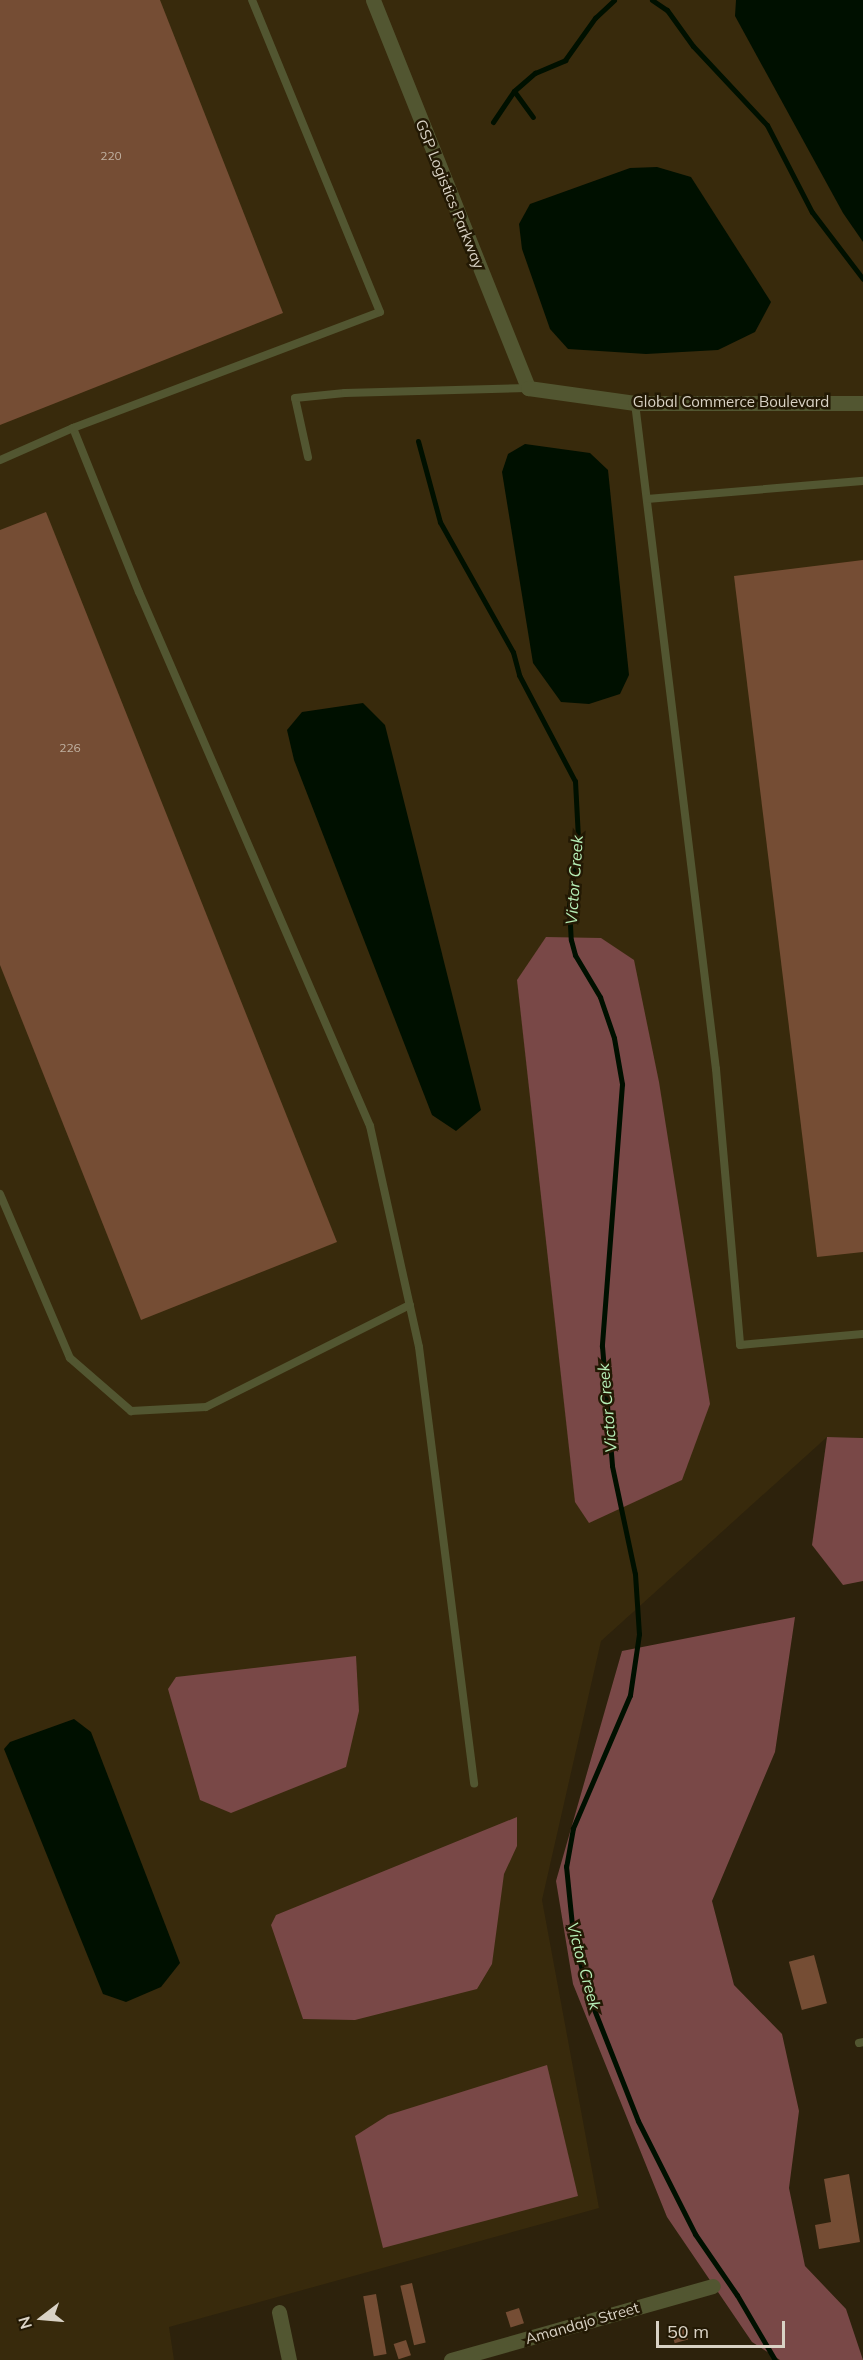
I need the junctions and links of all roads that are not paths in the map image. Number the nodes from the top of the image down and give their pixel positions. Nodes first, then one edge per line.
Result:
1 (252, 0) edge
2 (373, 0) edge
3 (528, 388) junction
4 (635, 403) junction
5 (863, 403) edge
6 (73, 429) junction
7 (308, 457) dead end
8 (0, 460) edge
9 (863, 482) edge
10 (646, 499) junction
11 (0, 1194) edge
12 (410, 1305) junction
13 (863, 1334) edge
14 (474, 1784) dead end
15 (713, 2286) dead end
16 (279, 2312) dead end
17 (289, 2360) edge
18 (451, 2360) edge

1 - 6 lane
2 - 3 street, GSP Logistics Parkway
3 - 4 street, Global Commerce Boulevard
3 - 7 lane
4 - 5 street, Global Commerce Boulevard
4 - 10 lane
6 - 8 lane
6 - 12 lane
9 - 10 lane
10 - 13 lane
11 - 12 lane
12 - 14 lane
15 - 18 street, Amandajo Street
16 - 17 street

